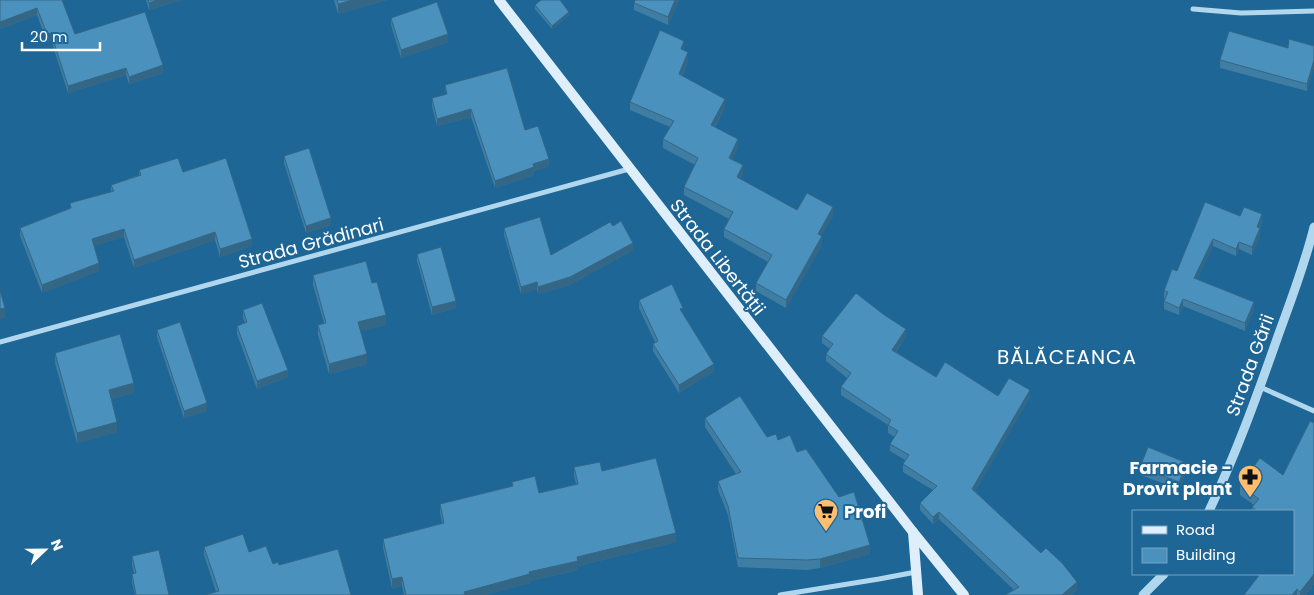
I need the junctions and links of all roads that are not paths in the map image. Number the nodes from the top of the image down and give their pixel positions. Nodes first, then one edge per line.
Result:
1 (499, 0) edge
2 (1193, 9) dead end
3 (1314, 11) edge
4 (629, 169) junction
5 (1314, 227) edge
6 (0, 342) edge
7 (1260, 387) junction
8 (1314, 411) edge
9 (1209, 510) edge
10 (913, 532) junction
11 (916, 572) junction
12 (1163, 575) edge
13 (780, 595) edge
14 (918, 595) edge
15 (964, 595) edge
16 (1143, 595) edge

1 - 4 main road, Strada Libertății
2 - 3 street
4 - 6 street, Strada Grădinari
4 - 10 main road, Strada Libertății
5 - 7 street, Strada Gării
7 - 8 street
7 - 9 street, Strada Gării
10 - 11 main road
10 - 15 main road, Strada Libertății
11 - 13 street
11 - 14 main road
12 - 16 street

